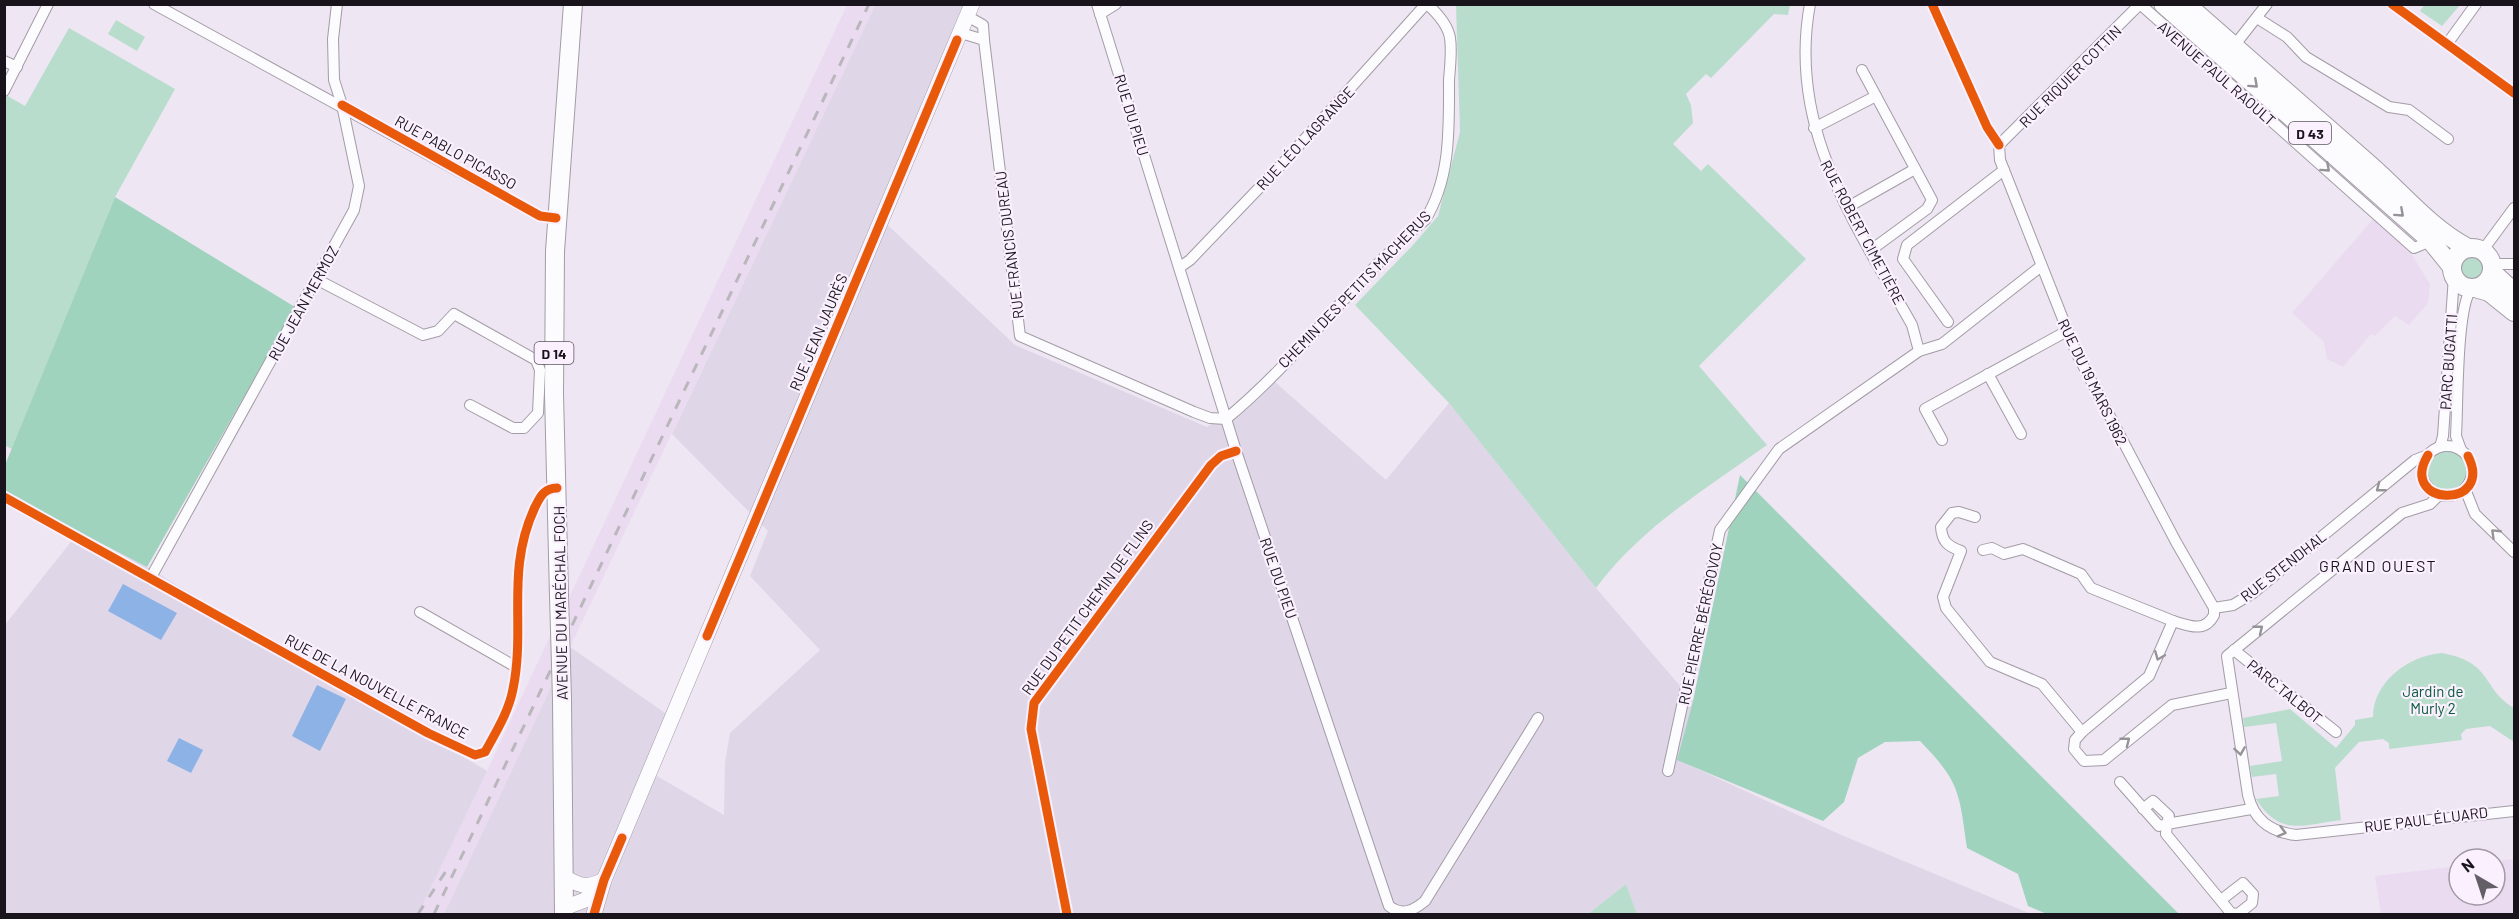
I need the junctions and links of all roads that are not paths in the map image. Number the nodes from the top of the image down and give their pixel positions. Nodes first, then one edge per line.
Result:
1 (48, 4) edge
2 (154, 4) edge
3 (337, 4) edge
4 (573, 4) edge
5 (1116, 4) edge
6 (1427, 4) edge
7 (1810, 4) edge
8 (1932, 4) edge
9 (2140, 4) edge
10 (2163, 4) edge
11 (2186, 4) edge
12 (2267, 4) edge
13 (2392, 4) edge
14 (2476, 4) edge
15 (1099, 9) edge
16 (970, 10) edge
17 (2257, 18) junction
18 (961, 33) junction
19 (984, 40) junction
20 (2447, 44) junction
21 (2233, 55) junction
22 (4, 61) edge
23 (17, 67) junction
24 (1862, 70) dead end
25 (4, 90) edge
26 (2514, 93) edge
27 (1876, 96) junction
28 (342, 105) junction
29 (1814, 128) junction
30 (2448, 139) dead end
31 (1999, 146) junction
32 (1915, 170) junction
33 (2004, 170) junction
34 (1848, 207) junction
35 (2514, 208) edge
36 (556, 218) junction
37 (2431, 241) junction
38 (1871, 250) junction
39 (2484, 258) junction
40 (2514, 264) edge
41 (1180, 267) junction
42 (2040, 267) junction
43 (2453, 271) junction
44 (316, 279) junction
45 (2473, 288) junction
46 (2514, 292) edge
47 (2514, 312) edge
48 (1948, 322) dead end
49 (2067, 331) junction
50 (1920, 351) junction
51 (1988, 374) junction
52 (470, 405) dead end
53 (1226, 419) junction
54 (2021, 434) dead end
55 (1942, 440) dead end
56 (2440, 447) junction
57 (1236, 450) junction
58 (2461, 450) junction
59 (2428, 455) junction
60 (557, 488) junction
61 (2465, 489) junction
62 (2439, 495) junction
63 (4, 497) edge
64 (1975, 518) dead end
65 (1983, 550) dead end
66 (2514, 552) edge
67 (150, 579) junction
68 (2214, 608) junction
69 (420, 612) dead end
70 (2173, 621) junction
71 (2234, 650) junction
72 (516, 667) junction
73 (2231, 693) junction
74 (1538, 718) dead end
75 (2082, 732) junction
76 (2336, 732) dead end
77 (1668, 771) dead end
78 (2120, 782) dead end
79 (2251, 809) junction
80 (2514, 811) edge
81 (2167, 824) junction
82 (563, 876) junction
83 (604, 880) junction
84 (2221, 900) dead end
85 (564, 911) edge
86 (594, 915) edge
87 (1067, 915) edge

1 - 23 street
2 - 28 street, RUE PABLO PICASSO
3 - 28 street, RUE JEAN MERMOZ
4 - 36 main road, AVENUE DU MARÉCHAL FOCH / D 14
5 - 15 street
6 - 41 street, RUE LÉO LAGRANGE
6 - 53 street, CHEMIN DES PETITS MACHERUS
7 - 29 street, RUE ROBERT CIMETIÈRE
8 - 31 street, RUE DU 19 MARS 1962
9 - 31 street, RUE RIQUIER COTTIN
9 -> 37 street, AVENUE PAUL RAOULT
10 - 21 main road, D 43
11 - 21 main road, D 43
12 - 17 street
13 - 20 street
14 - 20 street
15 - 41 street, RUE DU PIEU
16 - 18 main road, RUE JEAN JAURÈS
16 - 19 street, RUE FRANCIS DUREAU
17 - 21 street
17 - 30 street
18 - 19 street
18 - 83 main road, RUE JEAN JAURÈS
19 - 53 street, RUE FRANCIS DUREAU
20 - 26 street
21 -> 37 main road, D 43
21 - 39 main road, D 43
22 - 23 street
23 - 25 street
24 - 27 street
27 - 29 street
27 - 32 street
28 - 36 street, RUE PABLO PICASSO
28 - 44 street, RUE JEAN MERMOZ
29 - 34 street, RUE ROBERT CIMETIÈRE
31 - 33 street, RUE DU 19 MARS 1962
32 - 34 street
32 - 38 street
33 - 42 street, RUE DU 19 MARS 1962
33 - 48 street
34 - 38 street, RUE ROBERT CIMETIÈRE
35 - 39 street
36 - 60 main road, AVENUE DU MARÉCHAL FOCH / D 14
37 - 43 main road, D 43
38 - 50 street, RUE ROBERT CIMETIÈRE
39 - 40 street
39 - 43 main road
39 - 45 main road
39 - 46 main road, D 43
41 - 53 street, RUE DU PIEU
42 - 49 street, RUE DU 19 MARS 1962
42 - 50 street, RUE PIERRE BÉRÉGOVOY
43 - 45 main road
43 - 56 street, PARC BUGATTI
44 - 52 street
44 - 67 street, RUE JEAN MERMOZ
45 - 47 main road
45 - 58 street, PARC BUGATTI
49 - 51 street
49 - 68 street, RUE DU 19 MARS 1962
50 - 77 street, RUE PIERRE BÉRÉGOVOY
51 - 54 street
51 - 55 street
53 - 57 street, RUE DU PIEU
56 - 58 street
56 - 59 street
57 - 74 street, RUE DU PIEU
57 - 87 street, RUE DU PETIT CHEMIN DE FLINS
58 - 61 street
59 - 62 street
59 -> 68 street, RUE STENDHAL
60 - 72 street, RUE DE LA NOUVELLE FRANCE
60 - 82 main road, AVENUE DU MARÉCHAL FOCH / D 14, bridge
61 - 62 street
66 -> 61 street
71 -> 62 street
63 - 67 street, RUE DE LA NOUVELLE FRANCE
64 - 75 street
65 - 70 street, RUE STENDHAL
67 - 72 street, RUE DE LA NOUVELLE FRANCE
68 - 70 street, RUE STENDHAL
69 - 72 street
70 -> 75 street
71 - 73 street
71 - 76 street, PARC TALBOT
75 -> 73 street
73 -> 79 street
78 - 81 street
79 -> 80 street, RUE PAUL ÉLUARD
79 - 81 street
81 - 84 street
82 - 83 main road
82 - 85 main road, AVENUE DU MARÉCHAL FOCH / D 14
83 - 85 main road
83 - 86 main road, RUE JEAN JAURÈS

